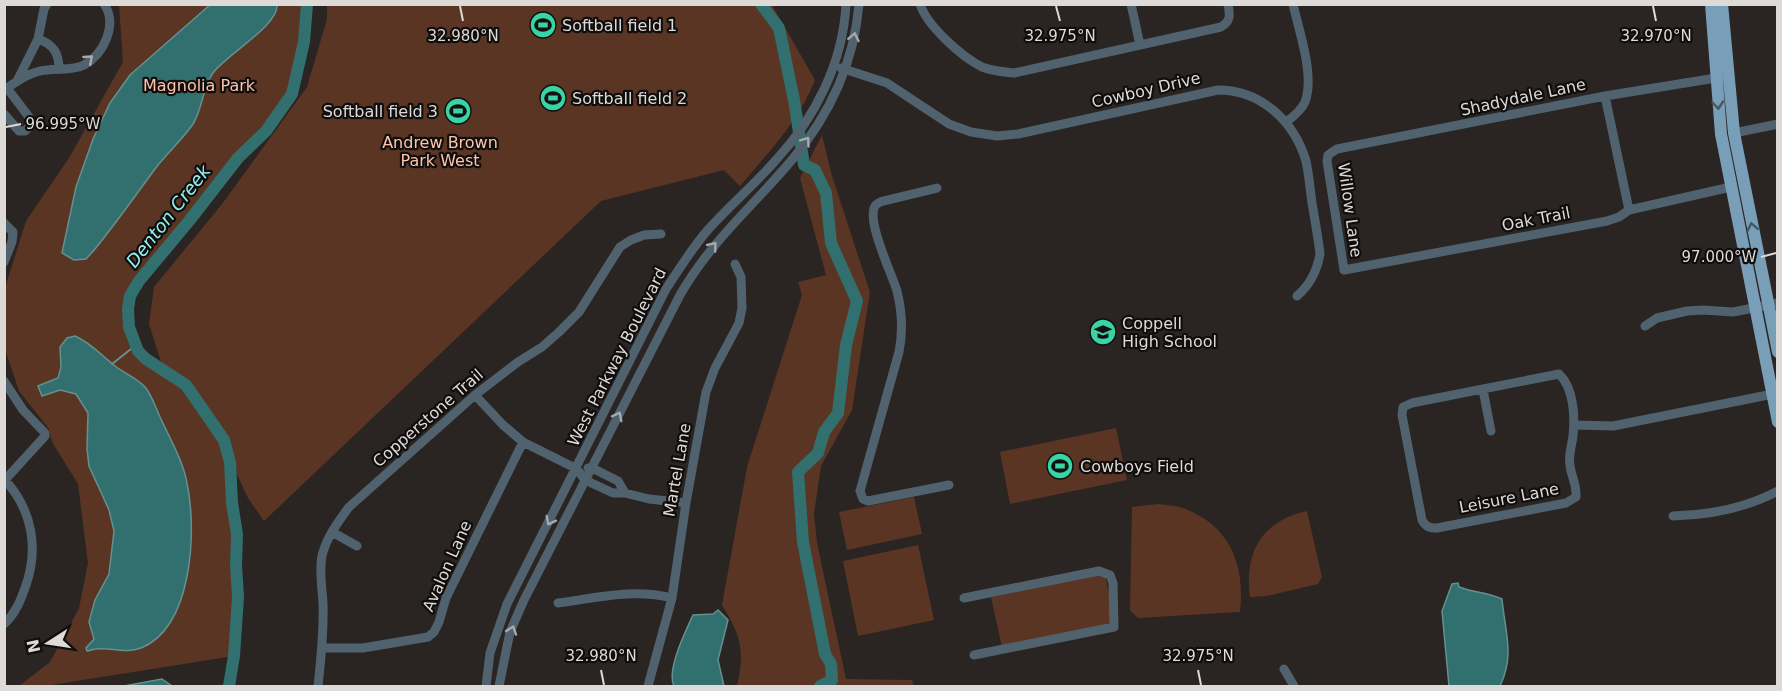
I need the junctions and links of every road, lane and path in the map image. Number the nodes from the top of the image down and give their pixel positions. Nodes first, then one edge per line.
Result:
1 (47, 4) edge
2 (104, 4) edge
3 (846, 4) edge
4 (859, 4) edge
5 (920, 4) edge
6 (1131, 4) edge
7 (1228, 4) edge
8 (1293, 4) edge
9 (1711, 4) edge
10 (1722, 4) edge
11 (38, 39) junction
12 (1140, 45) junction
13 (834, 66) junction
14 (59, 69) junction
15 (845, 69) junction
16 (1722, 77) junction
17 (17, 81) junction
18 (6, 89) edge
19 (1605, 96) junction
20 (4, 114) edge
21 (1286, 122) junction
22 (1778, 124) edge
23 (1734, 133) junction
24 (1328, 155) joint
25 (1731, 187) junction
26 (937, 188) dead end
27 (1629, 210) junction
28 (4, 223) edge
29 (661, 234) dead end
30 (4, 262) edge
31 (735, 264) dead end
32 (1344, 270) joint
33 (1297, 296) dead end
34 (1767, 305) edge
35 (1645, 326) dead end
36 (1778, 352) edge
37 (4, 381) edge
38 (1483, 390) junction
39 (1775, 394) edge
40 (475, 395) junction
41 (1778, 422) edge
42 (1574, 425) junction
43 (1491, 431) dead end
44 (523, 442) junction
45 (592, 468) junction
46 (577, 469) junction
47 (5, 480) edge
48 (585, 480) junction
49 (949, 485) dead end
50 (1778, 491) edge
51 (625, 493) junction
52 (686, 502) junction
53 (1673, 516) dead end
54 (332, 532) junction
55 (357, 546) dead end
56 (672, 598) junction
57 (964, 598) dead end
58 (558, 603) dead end
59 (4, 624) edge
60 (322, 648) junction
61 (974, 655) dead end
62 (1284, 669) dead end
63 (318, 687) edge
64 (486, 687) edge
65 (499, 687) edge
66 (648, 687) edge
67 (1294, 687) edge

1 - 11 street
14 -> 2 street
3 - 13 street, West Parkway Boulevard
15 -> 4 street, West Parkway Boulevard
5 - 12 street
6 - 12 street
7 - 12 street
8 - 21 street
9 - 16 main road
10 - 16 main road
11 - 14 street
11 - 17 street
13 - 15 street, Cowboy Drive
13 - 46 street, West Parkway Boulevard
14 - 17 street
15 - 21 street, Cowboy Drive
45 -> 15 street, West Parkway Boulevard
16 - 19 street, Shadydale Lane
16 - 23 main road
16 -> 25 main road
17 - 18 street
18 - 20 street
19 - 24 street, Shadydale Lane
19 - 27 street
21 - 33 street, Cowboy Drive
22 - 23 street
34 -> 23 main road
24 - 32 street, Willow Lane
25 - 27 street, Oak Trail
25 - 34 main road
26 - 49 street
27 - 32 street, Oak Trail
28 - 30 street
29 - 40 street, Copperstone Trail
31 - 52 street, Martel Lane
34 - 35 street
34 - 36 main road
34 - 39 main road
37 - 47 street
38 - 42 street, Leisure Lane
38 - 42 street, Leisure Lane
38 - 43 street
39 - 41 main road
39 - 42 street
40 - 44 street
40 - 54 street, Copperstone Trail
44 - 46 street
44 - 60 street, Avalon Lane
45 - 46 street
45 - 48 street, West Parkway Boulevard
45 - 51 street
46 - 48 street
46 -> 64 street, West Parkway Boulevard
47 - 59 street
48 - 51 street
65 -> 48 street, West Parkway Boulevard
50 - 53 street
51 - 52 street
52 - 56 street, Martel Lane
54 - 55 street
54 - 60 street, Copperstone Trail
56 - 58 street
56 - 66 street, Martel Lane
57 - 61 street
60 - 63 street, Copperstone Trail
62 - 67 street

